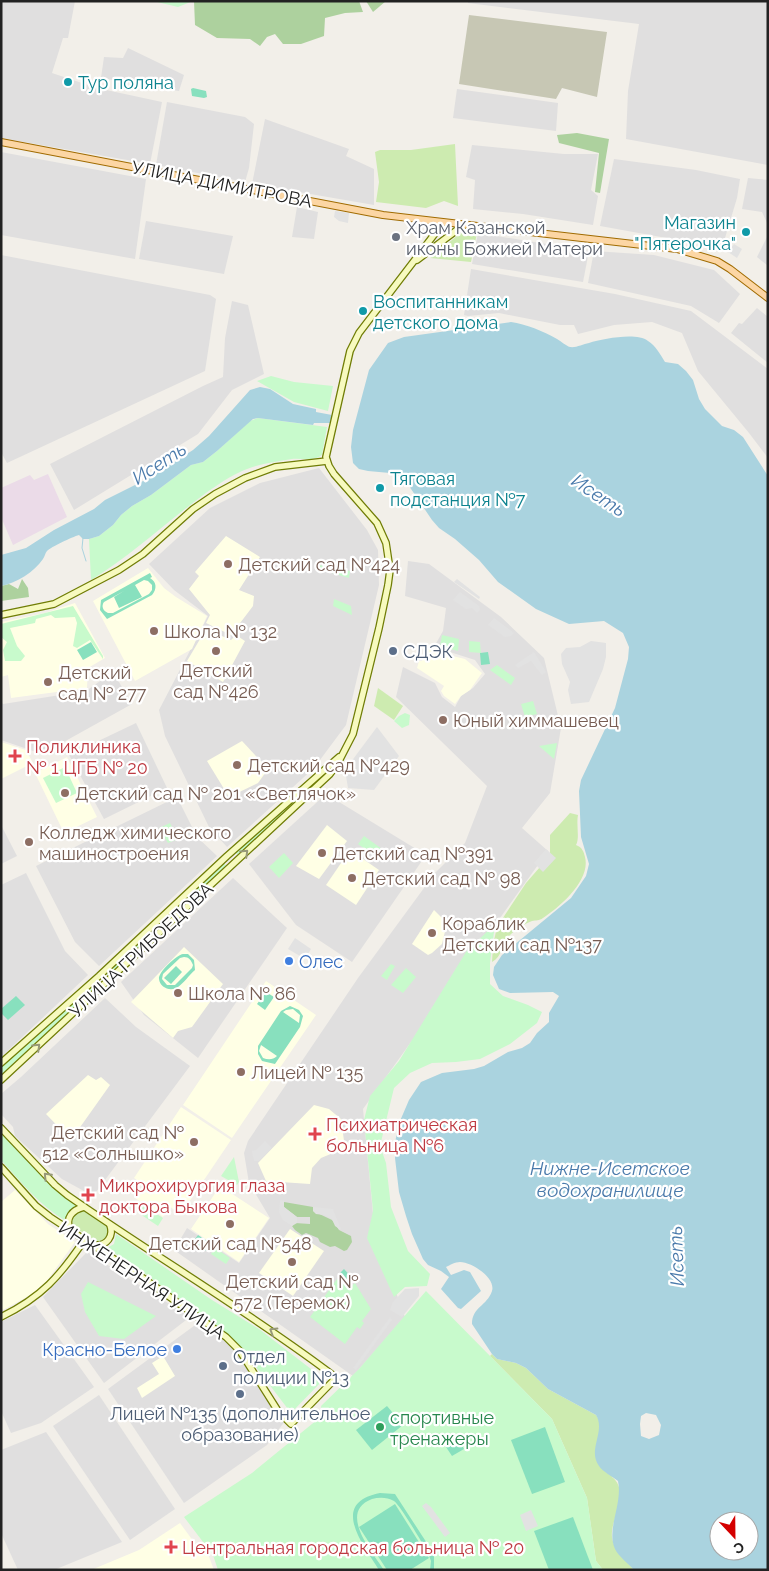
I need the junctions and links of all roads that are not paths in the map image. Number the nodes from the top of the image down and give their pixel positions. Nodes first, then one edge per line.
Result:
1 (1, 142) edge
2 (443, 223) junction
3 (465, 224) junction
4 (412, 264) junction
5 (768, 288) edge
6 (765, 296) edge
7 (327, 461) junction
8 (1, 615) edge
9 (342, 754) junction
10 (1, 1063) edge
11 (1, 1080) edge
12 (1, 1128) edge
13 (1, 1166) edge
14 (84, 1207) junction
15 (109, 1224) junction
16 (70, 1230) junction
17 (84, 1239) junction
18 (93, 1244) junction
19 (1, 1316) edge

1 - 2 main road, УЛИЦА ДИМИТРОВА
2 - 3 main road, УЛИЦА ДИМИТРОВА
2 - 4 main road
3 - 4 main road
3 - 6 main road, УЛИЦА ДИМИТРОВА
4 - 7 main road
5 - 6 main road
7 - 8 main road
7 - 9 main road, УЛИЦА ГРИБОЕДОВА
9 - 10 main road, УЛИЦА ГРИБОЕДОВА
11 -> 9 main road, УЛИЦА ГРИБОЕДОВА
14 -> 12 main road, ИНЖЕНЕРНАЯ УЛИЦА
13 - 16 main road, ИНЖЕНЕРНАЯ УЛИЦА
14 - 15 main road, ИНЖЕНЕРНАЯ УЛИЦА
14 - 16 main road
15 - 18 main road
18 -> 15 main road, ИНЖЕНЕРНАЯ УЛИЦА
16 - 17 main road, ИНЖЕНЕРНАЯ УЛИЦА
17 - 18 main road, ИНЖЕНЕРНАЯ УЛИЦА
17 - 19 main road

